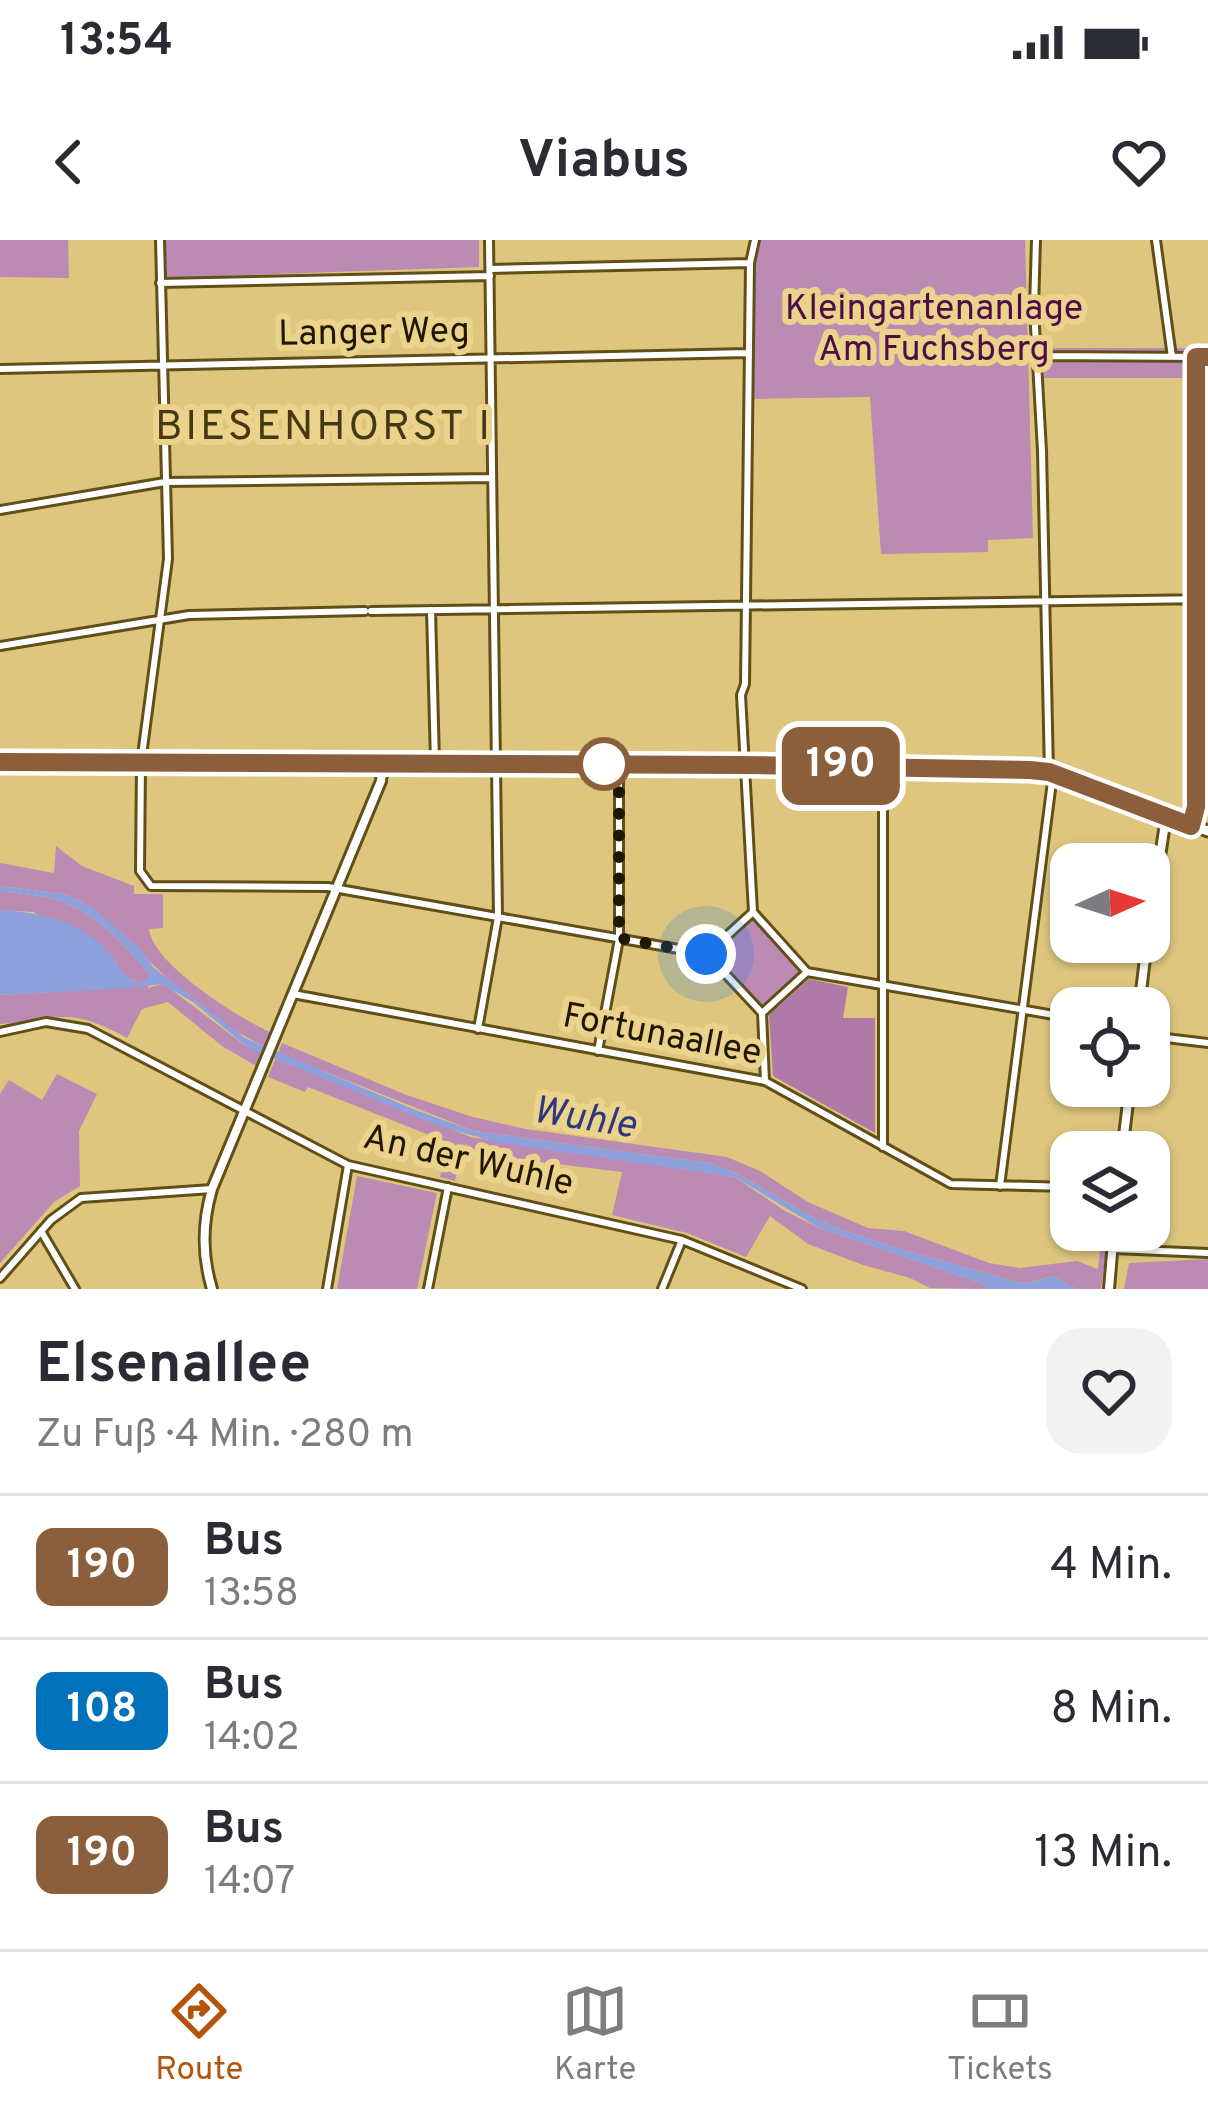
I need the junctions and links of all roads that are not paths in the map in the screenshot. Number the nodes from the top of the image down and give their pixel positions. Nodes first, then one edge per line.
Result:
1 (160, 240) edge
2 (489, 240) edge
3 (755, 240) edge
4 (1036, 240) edge
5 (1156, 240) edge
6 (750, 263) junction
7 (490, 273) junction
8 (160, 283) junction
9 (748, 352) junction
10 (1037, 356) junction
11 (1172, 357) junction
12 (1196, 357) junction
13 (1208, 357) edge
14 (492, 358) junction
15 (162, 365) junction
16 (0, 369) edge
17 (494, 478) junction
18 (165, 482) junction
19 (0, 510) edge
20 (1208, 598) edge
21 (1196, 599) junction
22 (1047, 600) junction
23 (745, 606) junction
24 (431, 610) junction
25 (496, 610) junction
26 (160, 620) junction
27 (0, 646) edge
28 (0, 762) edge
29 (383, 764) junction
30 (435, 764) junction
31 (497, 764) junction
32 (619, 764) junction
33 (743, 765) junction
34 (141, 767) junction
35 (883, 767) junction
36 (1051, 773) junction
37 (1166, 817) junction
38 (1191, 826) junction
39 (1208, 831) edge
40 (1162, 843) edge
41 (337, 888) junction
42 (753, 912) junction
43 (498, 917) junction
44 (619, 938) junction
45 (706, 954) junction
46 (807, 972) junction
47 (882, 984) junction
48 (293, 994) junction
49 (1024, 1010) junction
50 (762, 1012) junction
51 (1050, 1014) edge
52 (478, 1029) junction
53 (0, 1032) edge
54 (1170, 1038) edge
55 (1208, 1043) edge
56 (598, 1051) junction
57 (765, 1081) junction
58 (246, 1110) junction
59 (883, 1148) junction
60 (348, 1165) junction
61 (448, 1186) junction
62 (1000, 1186) junction
63 (1050, 1187) edge
64 (212, 1189) junction
65 (41, 1231) junction
66 (682, 1240) junction
67 (1113, 1251) edge
68 (1160, 1251) edge
69 (1208, 1253) edge
70 (0, 1278) edge
71 (75, 1289) edge
72 (212, 1289) edge
73 (327, 1289) edge
74 (428, 1289) edge
75 (662, 1289) edge
76 (802, 1289) edge
77 (1109, 1289) edge

1 - 8 street
2 - 7 street
3 - 6 street
4 - 10 street
5 - 11 street
6 - 7 street
6 - 9 street
7 - 8 street
7 - 14 street
8 - 15 street
9 - 14 street, Langer Weg
9 - 23 street
10 - 11 street
10 - 22 street
11 - 12 street
12 - 13 street
12 - 21 street
14 - 15 street, Langer Weg
14 - 17 street
15 - 16 street, Langer Weg
15 - 18 street
17 - 18 street
17 - 25 street
18 - 19 street
18 - 26 street
20 - 21 street
21 - 22 street
21 - 38 street
22 - 23 street
22 - 36 street
23 - 25 street
23 - 33 street
24 - 25 street
24 - 26 street
24 - 30 street
25 - 31 street
26 - 27 street
26 - 34 street
28 - 34 main road
29 - 30 main road
29 - 34 main road
29 - 41 street
30 - 31 main road
31 - 32 main road
31 - 43 street
32 - 33 main road
32 - 44 street
33 - 35 main road
33 - 42 street
34 - 41 street
35 - 36 main road
35 - 47 street
36 - 37 main road
36 - 49 street
37 - 38 main road
37 - 40 street
38 - 39 main road
41 - 43 street
41 - 48 street
42 - 45 street
42 - 46 street
43 - 44 street
43 - 52 street
44 - 45 street
44 - 56 street
45 - 50 street
46 - 47 street
46 - 50 street
47 - 49 street
47 - 59 street
48 - 52 street, Fortunaallee
48 - 58 street
49 - 51 street
49 - 62 street
50 - 57 street
52 - 56 street, Fortunaallee
53 - 58 street, An der Wuhle
54 - 55 street
56 - 57 street, Fortunaallee
57 - 59 street, Fortunaallee
58 - 60 street, An der Wuhle
58 - 64 street
59 - 62 street, Fortunaallee
60 - 61 street, An der Wuhle
60 - 73 street
61 - 66 street, An der Wuhle
61 - 74 street
62 - 63 street, Fortunaallee
64 - 65 street
64 - 72 street
65 - 70 street
65 - 71 street
66 - 75 street
66 - 76 street, An der Wuhle
67 - 77 street
68 - 69 street

